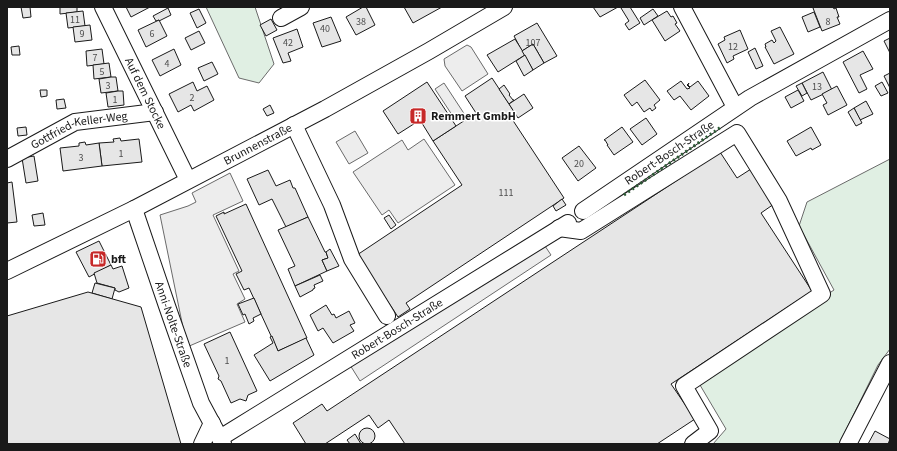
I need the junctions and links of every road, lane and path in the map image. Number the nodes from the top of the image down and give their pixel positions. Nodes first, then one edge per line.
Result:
1 (103, 7) edge
2 (301, 7) edge
3 (504, 7) edge
4 (682, 7) edge
5 (281, 18) dead end
6 (890, 20) edge
7 (736, 107) junction
8 (155, 112) junction
9 (294, 125) junction
10 (7, 159) edge
11 (188, 180) junction
12 (134, 209) junction
13 (559, 228) junction
14 (7, 271) edge
15 (387, 316) dead end
16 (890, 363) edge
17 (212, 423) junction
18 (224, 442) edge
19 (202, 444) edge
20 (693, 444) edge
21 (848, 444) edge

1 - 8 street, Auf dem Stocke
2 - 5 street
3 - 9 street, Brunnenstraße
4 - 7 street
6 - 7 street, Robert-Bosch-Straße
7 - 13 street, Robert-Bosch-Straße
8 - 10 street, Gottfried-Keller-Weg
8 - 11 street, Auf dem Stocke
9 - 11 street, Brunnenstraße
9 - 15 street
11 - 12 street, Brunnenstraße
12 - 14 street, Brunnenstraße
12 - 17 street, Anni-Nolte-Straße
13 - 18 street, Robert-Bosch-Straße
13 - 20 street
16 - 21 street
17 - 18 street, Anni-Nolte-Straße
17 - 19 street

